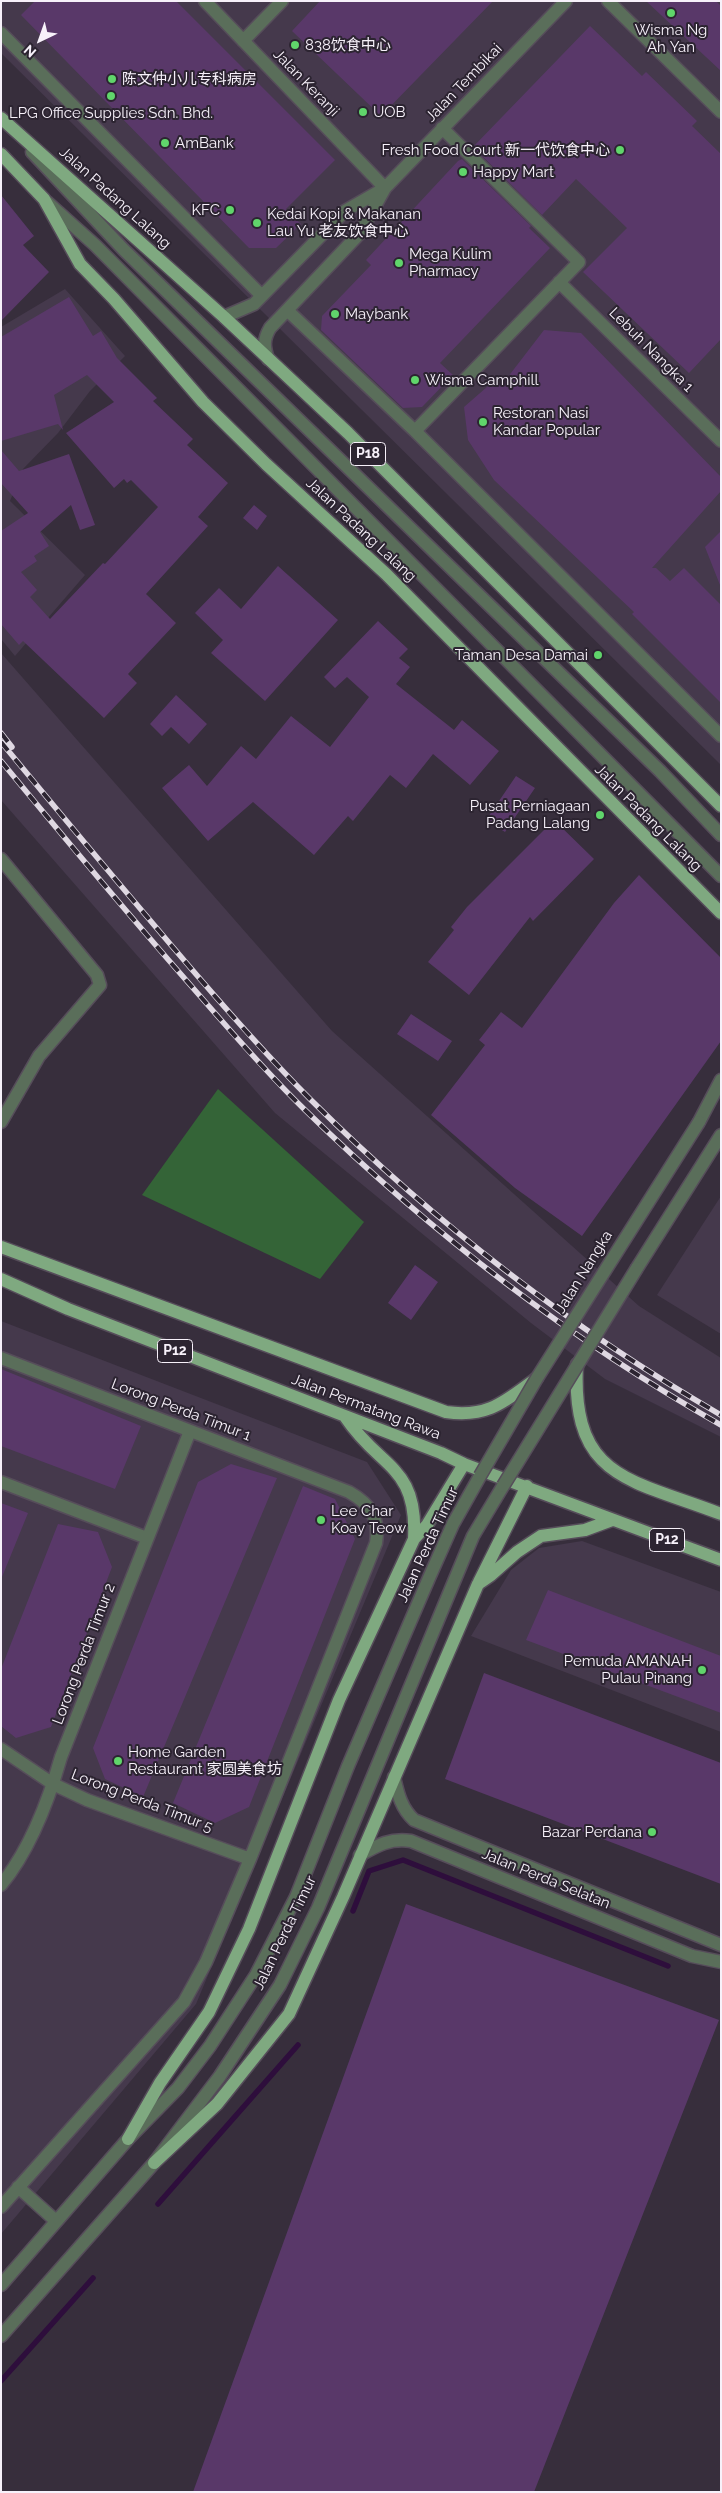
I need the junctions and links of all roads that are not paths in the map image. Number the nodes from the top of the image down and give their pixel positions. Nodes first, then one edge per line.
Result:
1 (205, 1) edge
2 (282, 1) edge
3 (566, 1) edge
4 (608, 1) edge
5 (1, 33) edge
6 (243, 41) junction
7 (721, 112) edge
8 (1, 119) edge
9 (442, 128) junction
10 (1, 154) edge
11 (385, 188) junction
12 (44, 199) junction
13 (559, 282) junction
14 (262, 296) junction
15 (287, 310) junction
16 (224, 318) junction
17 (268, 359) junction
18 (415, 431) junction
19 (721, 441) edge
20 (721, 736) edge
21 (721, 806) edge
22 (721, 835) edge
23 (1, 859) edge
24 (721, 876) edge
25 (721, 913) edge
26 (721, 1080) edge
27 (721, 1088) edge
28 (1, 1122) edge
29 (699, 1122) junction
30 (721, 1135) edge
31 (1, 1248) edge
32 (3, 1282) edge
33 (1, 1358) edge
34 (577, 1364) junction
35 (537, 1378) junction
36 (346, 1418) junction
37 (190, 1431) junction
38 (464, 1464) junction
39 (480, 1476) joint
40 (1, 1482) edge
41 (527, 1486) junction
42 (721, 1514) edge
43 (612, 1520) junction
44 (146, 1538) junction
45 (414, 1539) junction
46 (721, 1560) edge
47 (478, 1584) junction
48 (1, 1748) edge
49 (394, 1777) junction
50 (53, 1784) junction
51 (360, 1856) junction
52 (250, 1859) junction
53 (1, 1885) edge
54 (721, 1945) edge
55 (721, 1962) edge
56 (128, 2139) junction
57 (154, 2163) junction
58 (18, 2188) junction
59 (1, 2206) edge
60 (56, 2221) junction
61 (1, 2285) edge
62 (1, 2336) edge

1 - 6 street, Jalan Keranji
2 - 6 street
3 - 9 street, Jalan Tembikai
4 - 7 street
5 - 14 street, Jalan Padang Lalang
6 - 11 street, Jalan Keranji
8 - 16 main road, Jalan Padang Lalang / P18
8 - 22 street
9 - 11 street, Jalan Tembikai
9 - 13 street
10 - 12 main road, Jalan Padang Lalang
11 - 14 street, Jalan Tembikai
11 - 15 street, Jalan Tembikai
12 - 24 street
12 - 25 main road, Jalan Padang Lalang
13 - 18 street
13 - 19 street, Lebuh Nangka 1
14 - 16 street, Jalan Tembikai
15 - 17 street, Jalan Tembikai
15 - 18 street
16 - 17 main road, Jalan Padang Lalang / P18
17 - 21 main road, Jalan Padang Lalang / P18
18 - 20 street
23 - 28 street
26 - 29 street
27 - 29 street, Jalan Nangka
29 - 35 street, Jalan Nangka, bridge
30 - 34 street, bridge
31 - 35 main road
32 - 36 main road, Jalan Permatang Rawa / P12
33 - 37 street, Lorong Perda Timur 1
34 - 42 main road
34 - 57 street, Jalan Perda Timur, bridge
35 - 39 street, Jalan Nangka, bridge
36 - 38 main road, Jalan Permatang Rawa / P12
36 - 45 main road
37 - 44 street, Lorong Perda Timur 2
37 - 52 street, Lorong Perda Timur 1
38 - 41 main road, Jalan Permatang Rawa / P12
38 - 45 main road
39 - 56 street, Jalan Perda Timur
40 - 44 street
41 - 43 main road, Jalan Permatang Rawa / P12
41 - 47 main road
43 - 46 main road, Jalan Permatang Rawa / P12
43 - 47 main road
44 - 50 street, Lorong Perda Timur 2
45 - 56 main road
47 - 49 main road
48 - 50 street, Lorong Perda Timur 5
49 - 51 main road
49 - 54 street, Jalan Perda Selatan
50 - 52 street, Lorong Perda Timur 5
50 - 53 street, Lorong Perda Timur 2
51 - 55 street, Jalan Perda Selatan
51 - 57 main road
52 - 58 street
56 - 60 street, Jalan Perda Timur
57 - 62 street, Jalan Perda Timur
58 - 59 street
58 - 60 street
60 - 61 street, Jalan Perda Timur

